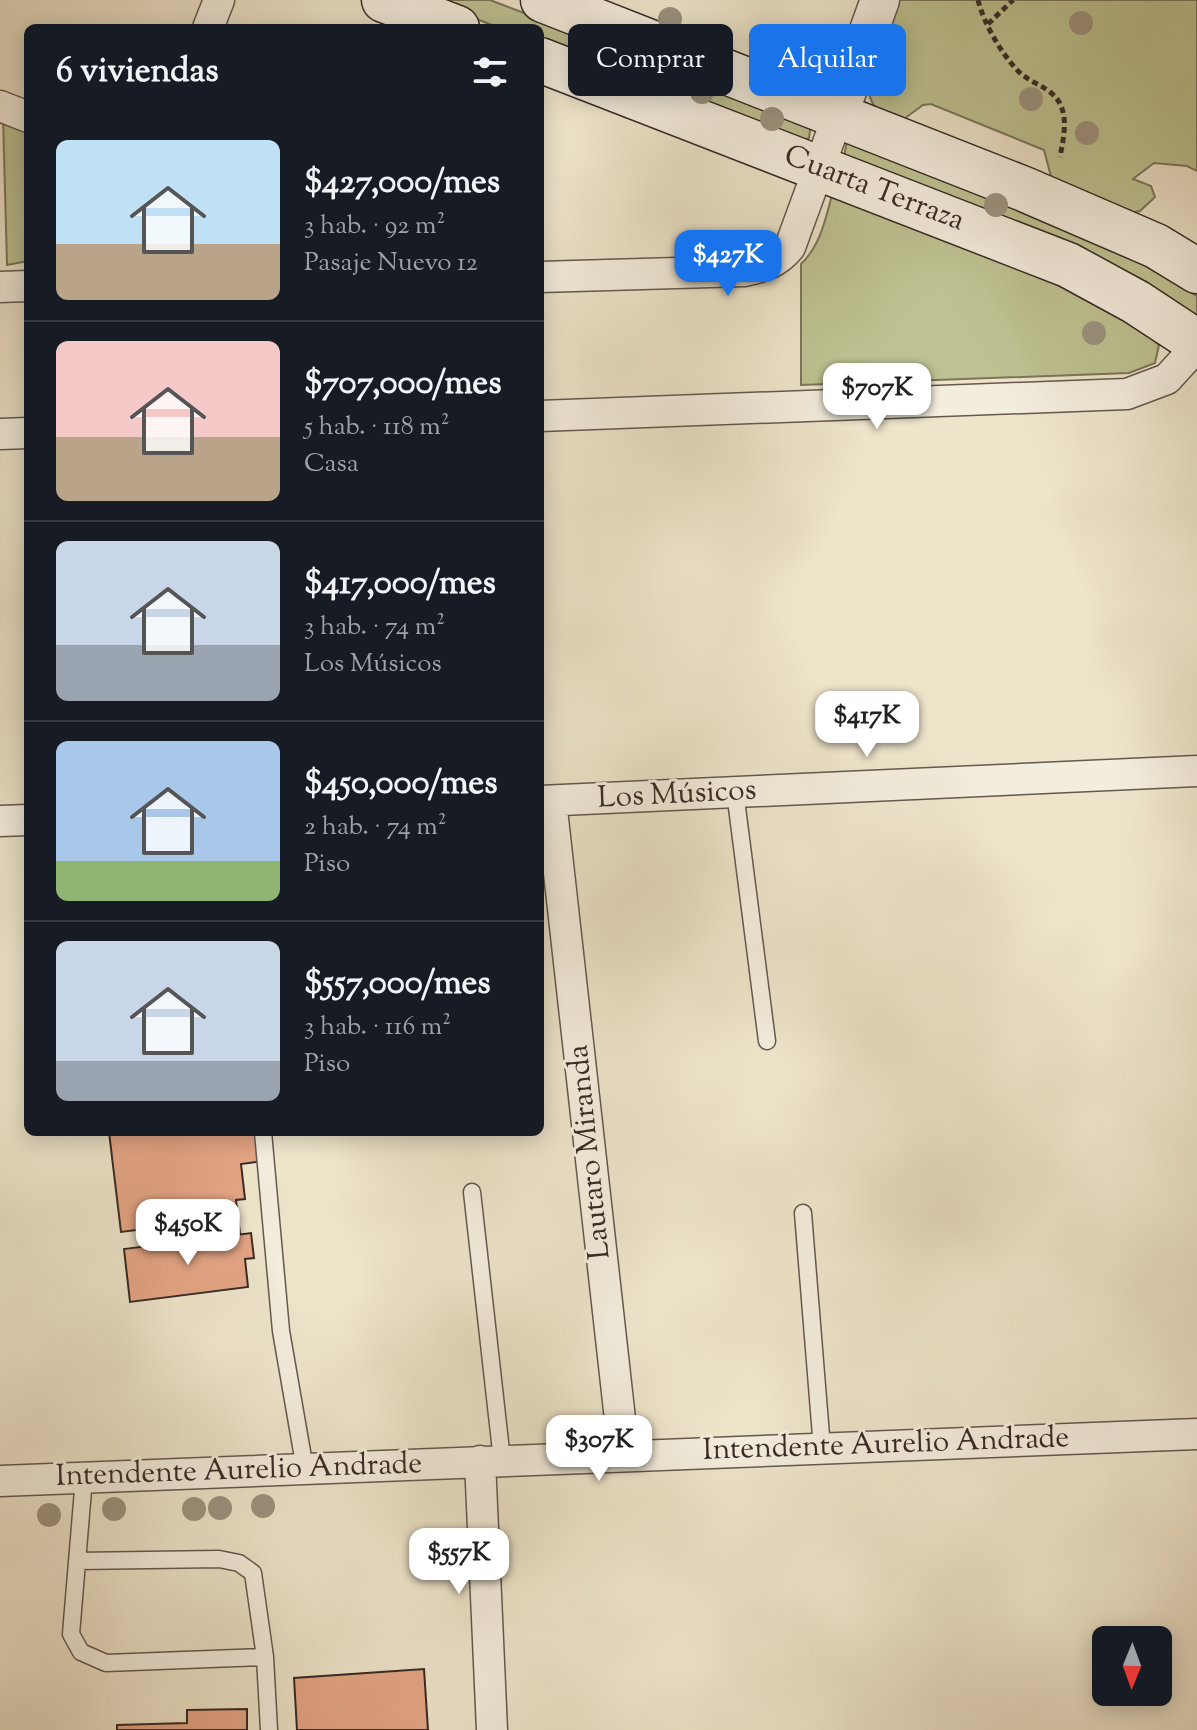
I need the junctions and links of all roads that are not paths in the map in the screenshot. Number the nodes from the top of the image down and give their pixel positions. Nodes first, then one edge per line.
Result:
1 (219, 0) edge
2 (384, 0) edge
3 (543, 0) edge
4 (880, 0) edge
5 (210, 24) edge
6 (447, 24) edge
7 (544, 62) edge
8 (0, 106) edge
9 (839, 113) junction
10 (24, 115) edge
11 (818, 167) junction
12 (1197, 271) edge
13 (544, 277) edge
14 (24, 286) edge
15 (0, 287) edge
16 (1197, 344) edge
17 (544, 416) edge
18 (24, 433) edge
19 (0, 434) edge
20 (1197, 771) edge
21 (735, 792) junction
22 (546, 801) edge
23 (24, 820) edge
24 (0, 821) edge
25 (767, 1041) dead end
26 (263, 1136) edge
27 (472, 1192) dead end
28 (803, 1213) dead end
29 (1197, 1434) edge
30 (822, 1448) junction
31 (624, 1455) junction
32 (491, 1460) junction
33 (305, 1469) junction
34 (84, 1478) junction
35 (0, 1481) edge
36 (77, 1561) junction
37 (265, 1657) junction
38 (269, 1730) edge
39 (492, 1730) edge

1 - 5 street
2 - 6 main road
3 - 9 main road, Cuarta Terraza
4 - 9 street
7 - 11 main road, Cuarta Terraza
8 - 10 street
9 - 11 street
9 - 12 main road, Cuarta Terraza
11 - 13 street
11 - 16 main road, Cuarta Terraza
14 - 15 street
16 - 17 street
18 - 19 street
20 - 21 street, Los Músicos
21 - 22 street, Los Músicos
21 - 25 lane
22 - 31 street, Lautaro Miranda
23 - 24 street
26 - 33 lane
27 - 32 lane
28 - 30 lane
29 - 30 street, Intendente Aurelio Andrade
30 - 31 street, Intendente Aurelio Andrade
31 - 32 street, Intendente Aurelio Andrade
32 - 33 street, Intendente Aurelio Andrade
32 - 39 street
33 - 34 street, Intendente Aurelio Andrade
34 - 35 street, Intendente Aurelio Andrade
34 - 36 lane
36 - 37 lane
36 - 37 lane
37 - 38 lane

